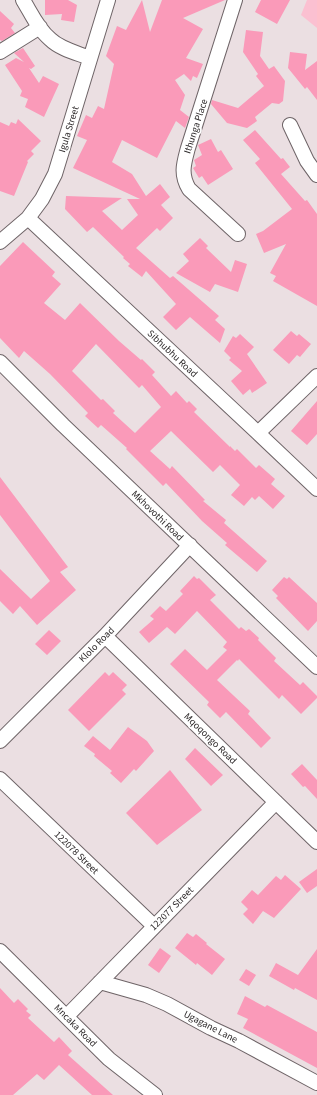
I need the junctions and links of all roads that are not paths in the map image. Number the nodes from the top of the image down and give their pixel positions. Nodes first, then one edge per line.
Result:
1 (23, 0) edge
2 (108, 0) edge
3 (235, 0) edge
4 (40, 27) junction
5 (0, 52) edge
6 (90, 58) junction
7 (290, 125) dead end
8 (317, 175) edge
9 (28, 218) junction
10 (238, 234) dead end
11 (0, 242) edge
12 (0, 362) edge
13 (317, 376) edge
14 (258, 433) junction
15 (317, 489) edge
16 (190, 546) junction
17 (105, 636) junction
18 (317, 667) edge
19 (0, 741) edge
20 (0, 779) edge
21 (276, 802) junction
22 (317, 842) edge
23 (154, 926) junction
24 (0, 951) edge
25 (100, 982) junction
26 (67, 1016) junction
27 (317, 1083) edge
28 (155, 1095) edge

1 - 4 street
2 - 6 street, Igula Street
3 - 10 street, Ithunga Place
4 - 5 street
4 - 6 street
6 - 9 street, Igula Street
7 - 8 street
9 - 11 street, Igula Street
9 - 14 street, Sibhubhu Road
12 - 16 street, Mkhovothi Road
13 - 14 street
14 - 15 street, Sibhubhu Road
16 - 17 street, Klolo Road
16 - 18 street, Mkhovothi Road
17 - 19 street, Klolo Road
17 - 21 street, Mqoqongo Road
20 - 23 street, 122078 Street
21 - 22 street, Mqoqongo Road
21 - 23 street, 122077 Street
23 - 25 street, 122077 Street
24 - 26 street, Mncaka Road
25 - 26 street, 122077 Street
25 - 27 street, Ugagane Lane
26 - 28 street, Mncaka Road

